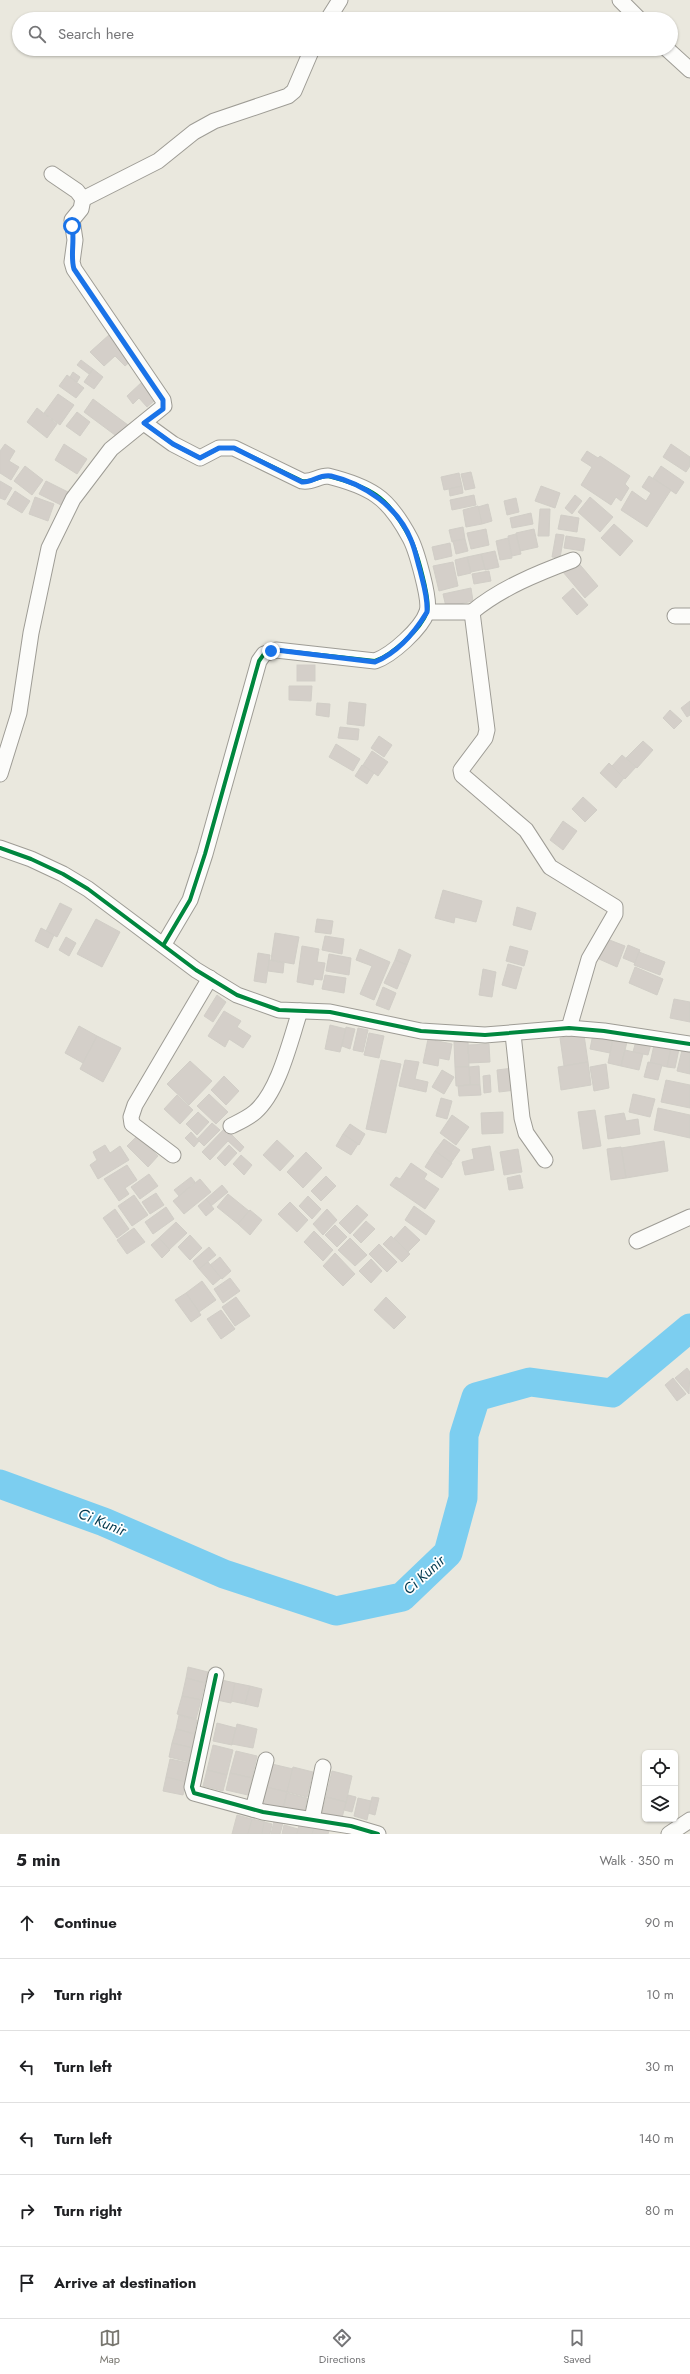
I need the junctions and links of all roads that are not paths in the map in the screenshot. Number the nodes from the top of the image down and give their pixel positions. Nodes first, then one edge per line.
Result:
1 (340, 0) edge
2 (620, 0) edge
3 (332, 12) edge
4 (632, 12) edge
5 (309, 56) edge
6 (675, 56) edge
7 (690, 70) edge
8 (52, 174) dead end
9 (83, 199) junction
10 (144, 423) junction
11 (573, 560) dead end
12 (427, 612) junction
13 (472, 612) junction
14 (675, 616) dead end
15 (690, 616) edge
16 (0, 774) edge
17 (0, 848) edge
18 (164, 944) junction
19 (210, 978) junction
20 (300, 1011) junction
21 (569, 1028) junction
22 (513, 1034) junction
23 (690, 1044) edge
24 (231, 1126) dead end
25 (172, 1155) dead end
26 (545, 1160) dead end
27 (690, 1217) edge
28 (637, 1241) dead end
29 (216, 1675) dead end
30 (266, 1760) dead end
31 (323, 1767) dead end
32 (254, 1809) junction
33 (312, 1820) junction
34 (690, 1820) edge
35 (378, 1834) edge
36 (670, 1834) edge

1 - 3 street
2 - 4 street
5 - 9 street
6 - 7 street
8 - 9 street
9 - 10 street
10 - 12 street
10 - 16 street
11 - 13 street
12 - 13 street
12 - 18 street
13 - 21 street
14 - 15 street
17 - 18 street
18 - 19 street
19 - 20 street
19 - 25 street
20 - 22 street
20 - 24 street
21 - 22 street
21 - 23 street
22 - 26 street
27 - 28 street
29 - 32 street
30 - 32 street
31 - 33 street
32 - 33 street
33 - 35 street
34 - 36 street

